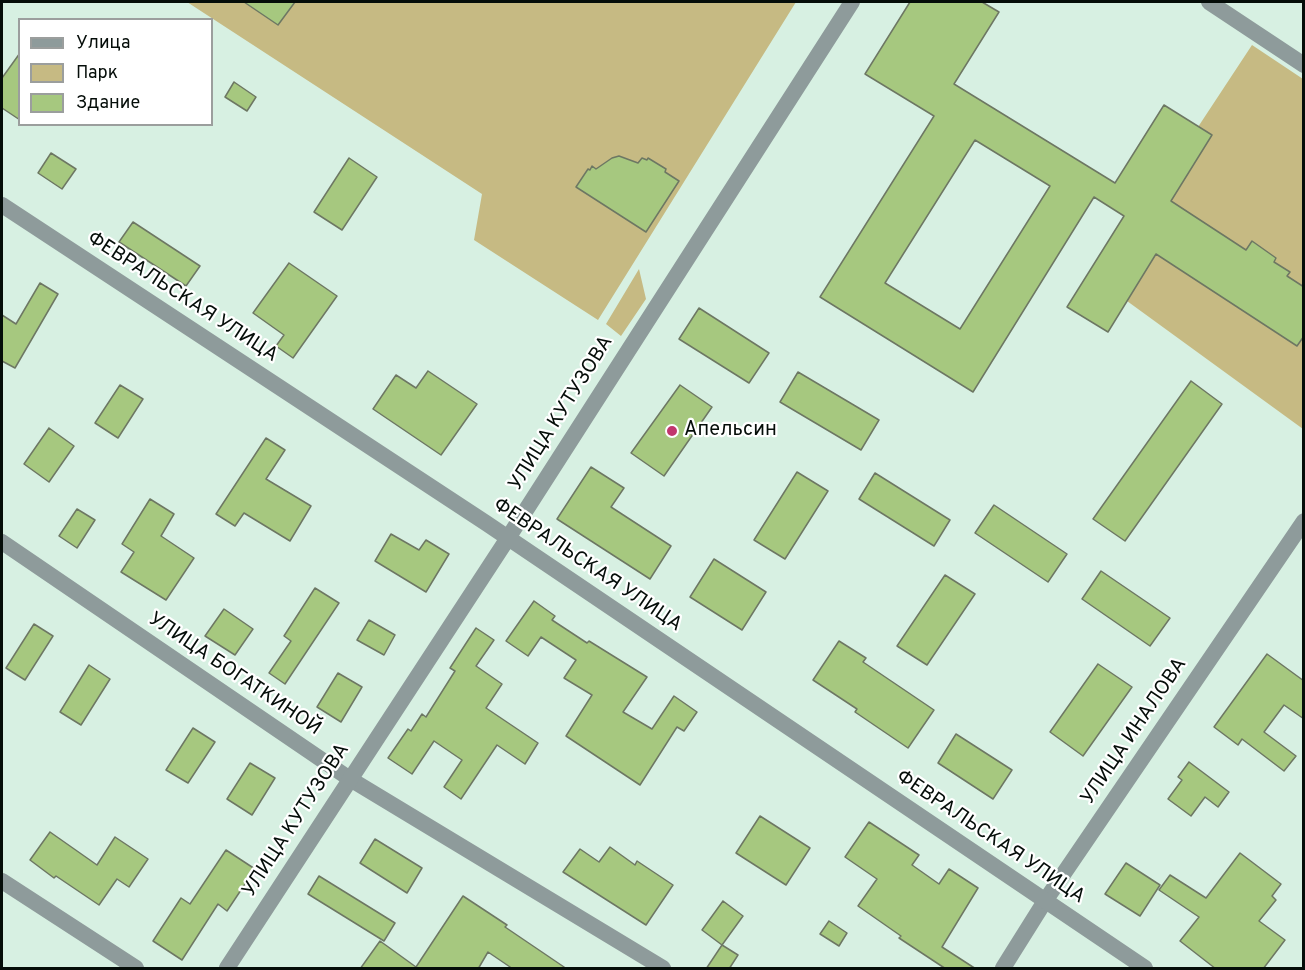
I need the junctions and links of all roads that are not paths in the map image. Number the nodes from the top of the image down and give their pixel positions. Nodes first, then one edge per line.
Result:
1 (852, 2) edge
2 (1209, 2) edge
3 (1304, 65) edge
4 (2, 205) edge
5 (1304, 521) edge
6 (508, 538) junction
7 (2, 542) edge
8 (350, 778) junction
9 (2, 881) edge
10 (1046, 901) junction
11 (136, 969) edge
12 (227, 969) edge
13 (663, 969) edge
14 (1003, 969) edge
15 (1145, 969) edge

1 - 6 street, УЛИЦА КУТУЗОВА
2 - 3 street
4 - 6 street, ФЕВРАЛЬСКАЯ УЛИЦА
5 - 10 street, УЛИЦА ИНАЛОВА
6 - 8 street, УЛИЦА КУТУЗОВА
6 - 10 street, ФЕВРАЛЬСКАЯ УЛИЦА
7 - 8 street, УЛИЦА БОГАТКИНОЙ
8 - 12 street, УЛИЦА КУТУЗОВА
8 - 13 street, УЛИЦА БОГАТКИНОЙ
9 - 11 street
10 - 14 street, УЛИЦА ИНАЛОВА
10 - 15 street, ФЕВРАЛЬСКАЯ УЛИЦА

